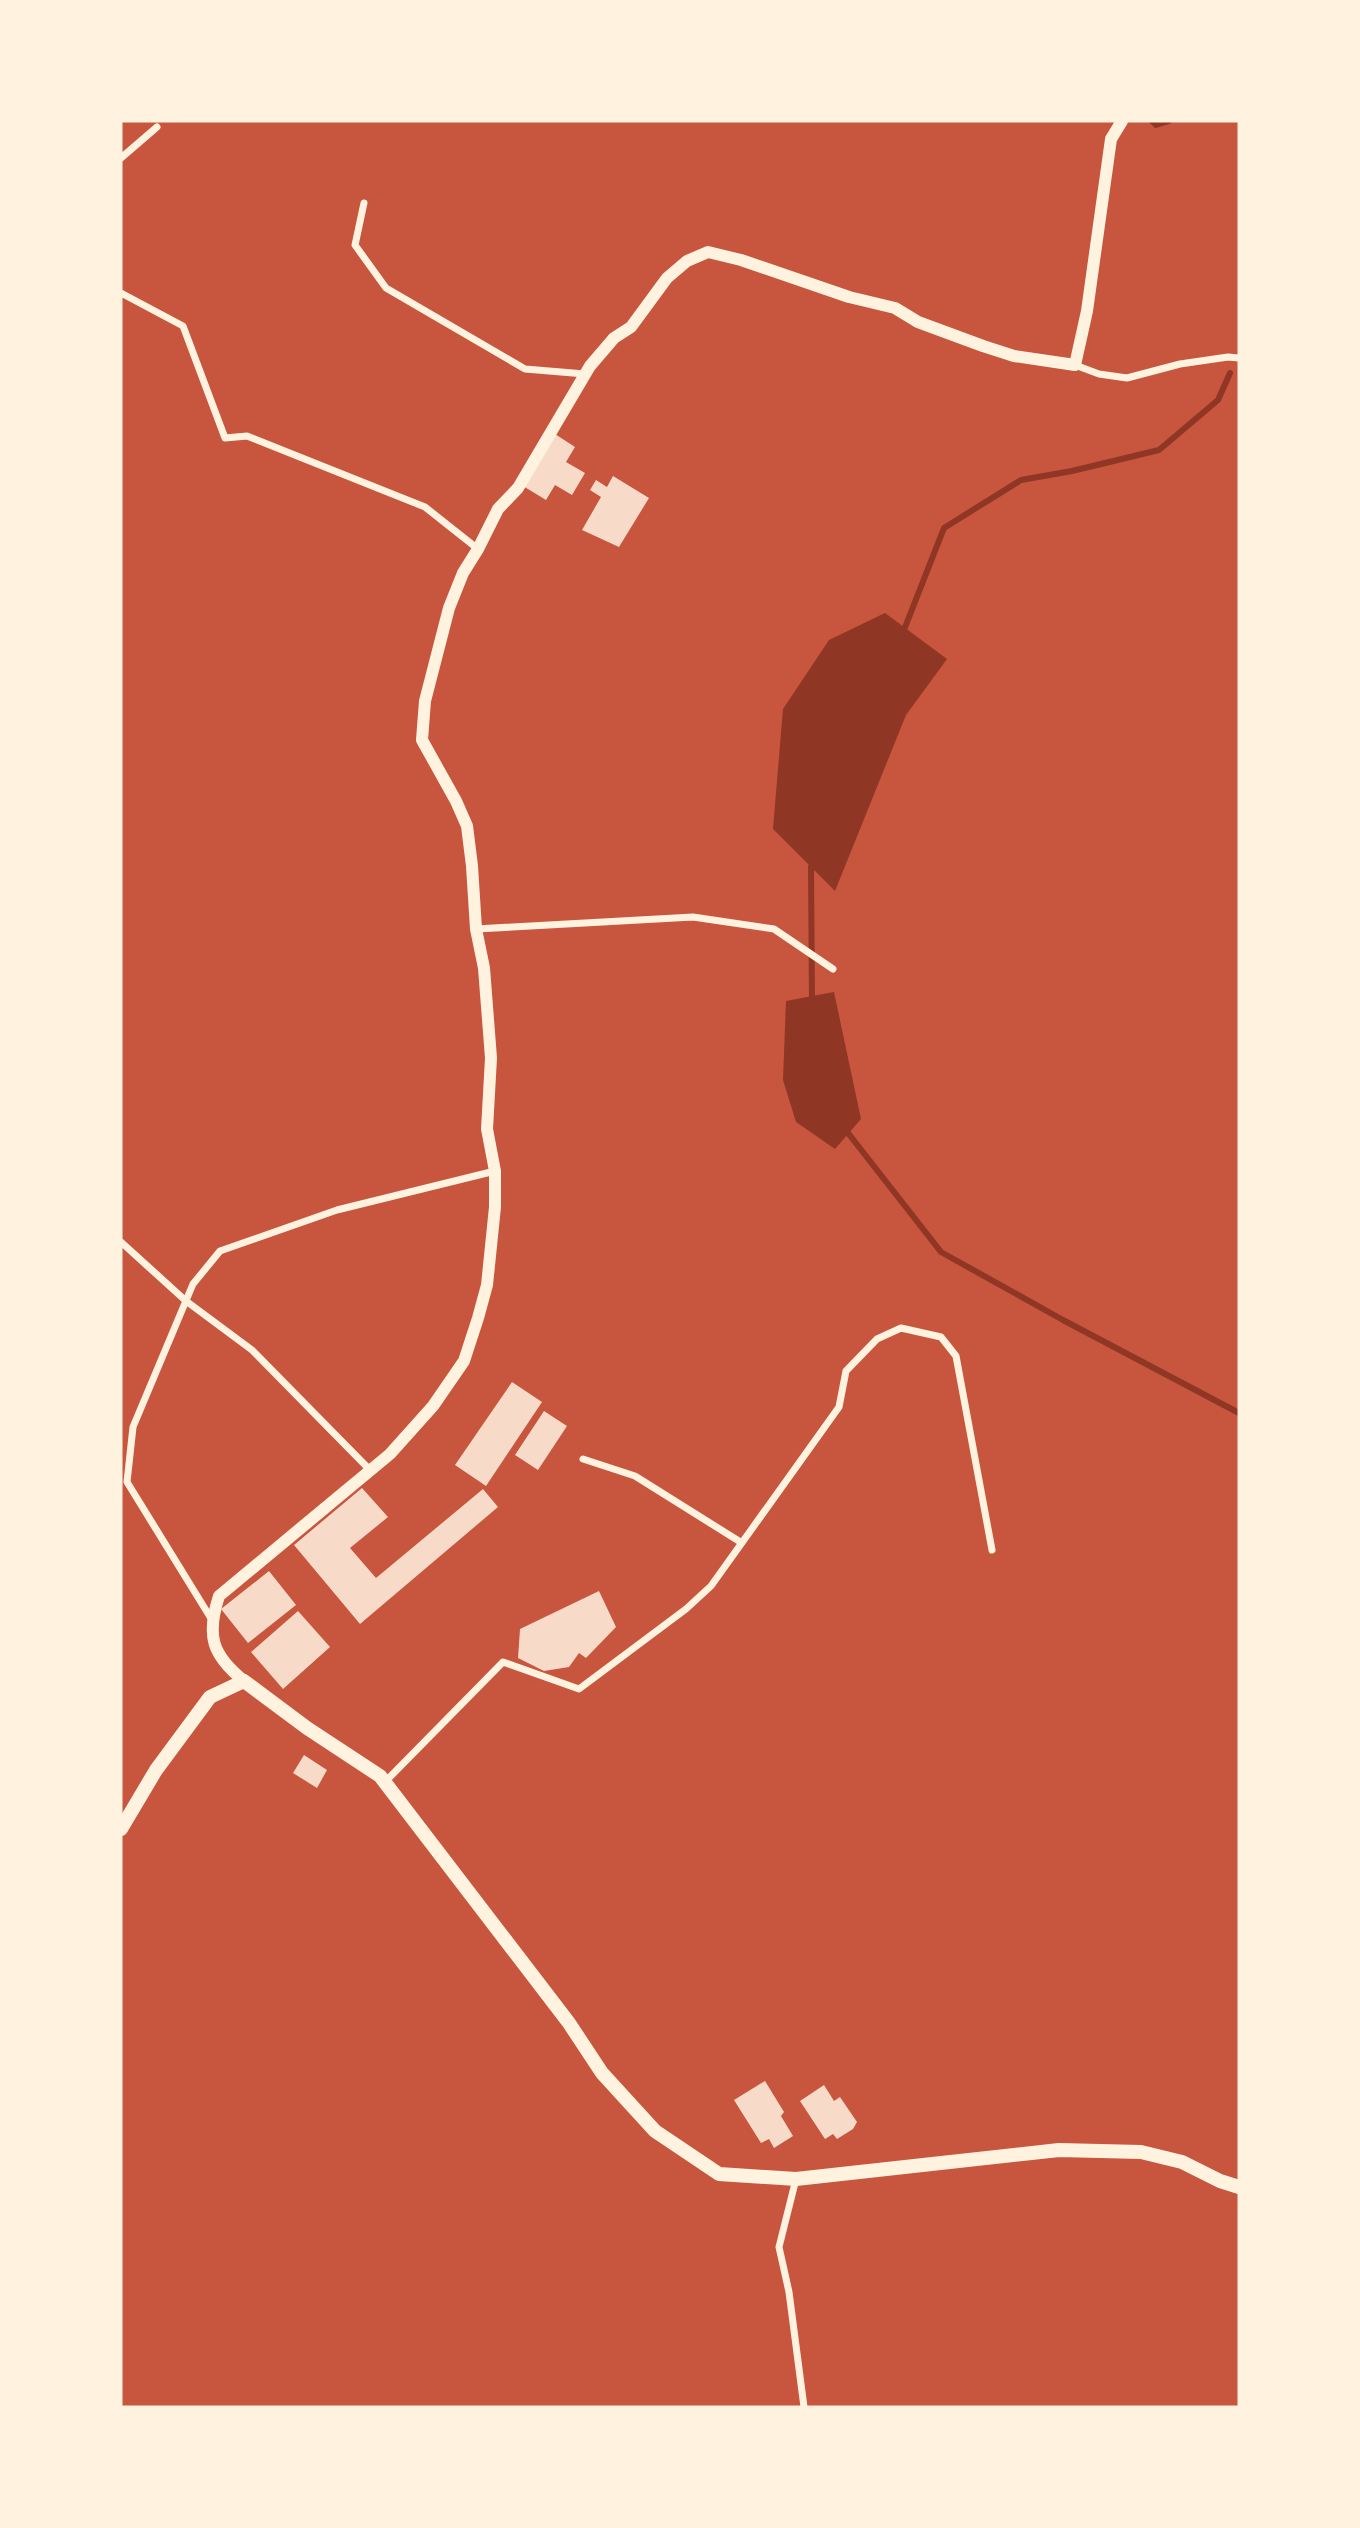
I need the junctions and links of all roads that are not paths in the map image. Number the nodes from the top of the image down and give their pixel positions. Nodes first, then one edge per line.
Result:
1 (1122, 121) edge
2 (157, 127) dead end
3 (121, 158) edge
4 (364, 203) dead end
5 (121, 293) edge
6 (1239, 358) edge
7 (1074, 365) junction
8 (586, 374) junction
9 (478, 549) junction
10 (476, 929) junction
11 (833, 970) dead end
12 (495, 1171) junction
13 (121, 1242) edge
14 (186, 1301) junction
15 (583, 1459) dead end
16 (371, 1471) junction
17 (742, 1543) junction
18 (992, 1550) dead end
19 (212, 1620) junction
20 (244, 1681) junction
21 (385, 1782) junction
22 (121, 1829) edge
23 (796, 2179) junction
24 (1239, 2187) edge
25 (804, 2407) edge

1 - 7 street
2 - 3 street
4 - 8 street
5 - 9 street
6 - 7 street
7 - 8 street
8 - 9 street
9 - 10 street
10 - 11 street
10 - 12 street
12 - 14 street
12 - 16 street
13 - 14 street
14 - 16 street
14 - 19 street
15 - 17 street
16 - 19 street
17 - 18 street
17 - 21 street
19 - 20 street
20 - 21 main road
20 - 22 main road
21 - 23 main road
23 - 24 main road
23 - 25 street

